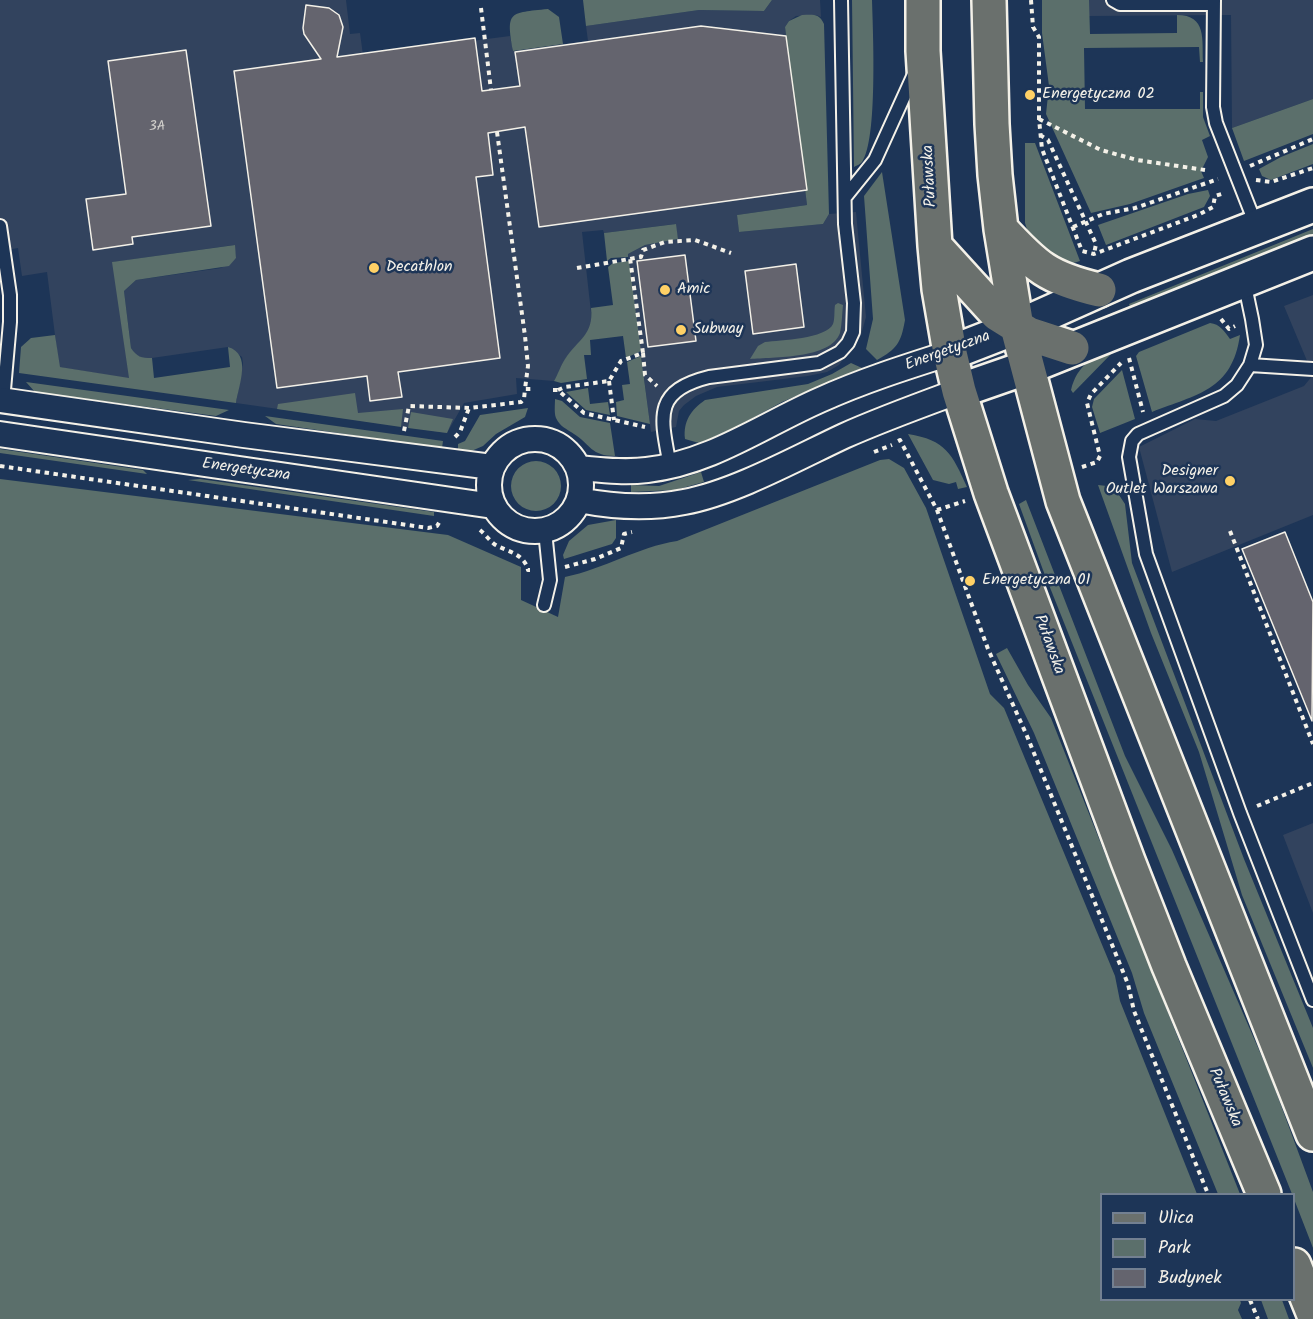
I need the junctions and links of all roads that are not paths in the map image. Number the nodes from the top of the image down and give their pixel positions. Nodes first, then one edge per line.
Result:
1 (841, 0) edge
2 (923, 0) edge
3 (989, 0) edge
4 (1113, 0) edge
5 (1214, 2) edge
6 (923, 51) junction
7 (846, 196) junction
8 (1313, 205) edge
9 (0, 226) edge
10 (1257, 226) junction
11 (1001, 229) junction
12 (935, 246) junction
13 (1313, 253) edge
14 (1244, 280) junction
15 (1099, 290) junction
16 (1017, 327) junction
17 (1072, 348) junction
18 (950, 353) junction
19 (1250, 365) junction
20 (1028, 367) junction
21 (1313, 369) edge
22 (959, 391) junction
23 (1, 401) edge
24 (0, 434) edge
25 (670, 466) junction
26 (492, 467) junction
27 (578, 468) junction
28 (579, 500) junction
29 (493, 506) junction
30 (544, 531) junction
31 (544, 605) dead end
32 (1313, 1000) edge
33 (1313, 1134) edge
34 (1264, 1193) edge
35 (1295, 1270) edge
36 (1313, 1312) edge

1 - 7 lane
2 - 6 main road, Puławska
3 - 11 main road
4 - 5 lane
5 - 10 lane
6 - 7 lane
6 - 12 main road, Puławska
7 - 25 lane
8 - 10 street, Energetyczna
9 - 23 lane
10 - 15 street, Energetyczna
11 - 15 main road
11 - 16 main road
12 - 16 main road
12 - 18 main road, Puławska
13 - 14 street
14 - 17 street
14 - 19 lane
15 - 16 street, Energetyczna
16 - 17 main road
16 - 18 street, Energetyczna
16 - 20 main road
17 - 20 street
18 - 22 main road, Puławska
18 - 25 street, Energetyczna
19 - 21 lane
19 - 32 lane
20 - 22 street
20 - 33 main road
22 - 28 street
22 - 34 main road, Puławska
23 - 26 street
24 - 29 street, Energetyczna
25 - 27 street, Energetyczna
26 - 27 street
26 - 29 street
27 - 28 street
28 - 30 street
29 - 30 street
30 - 31 lane
35 - 36 main road

